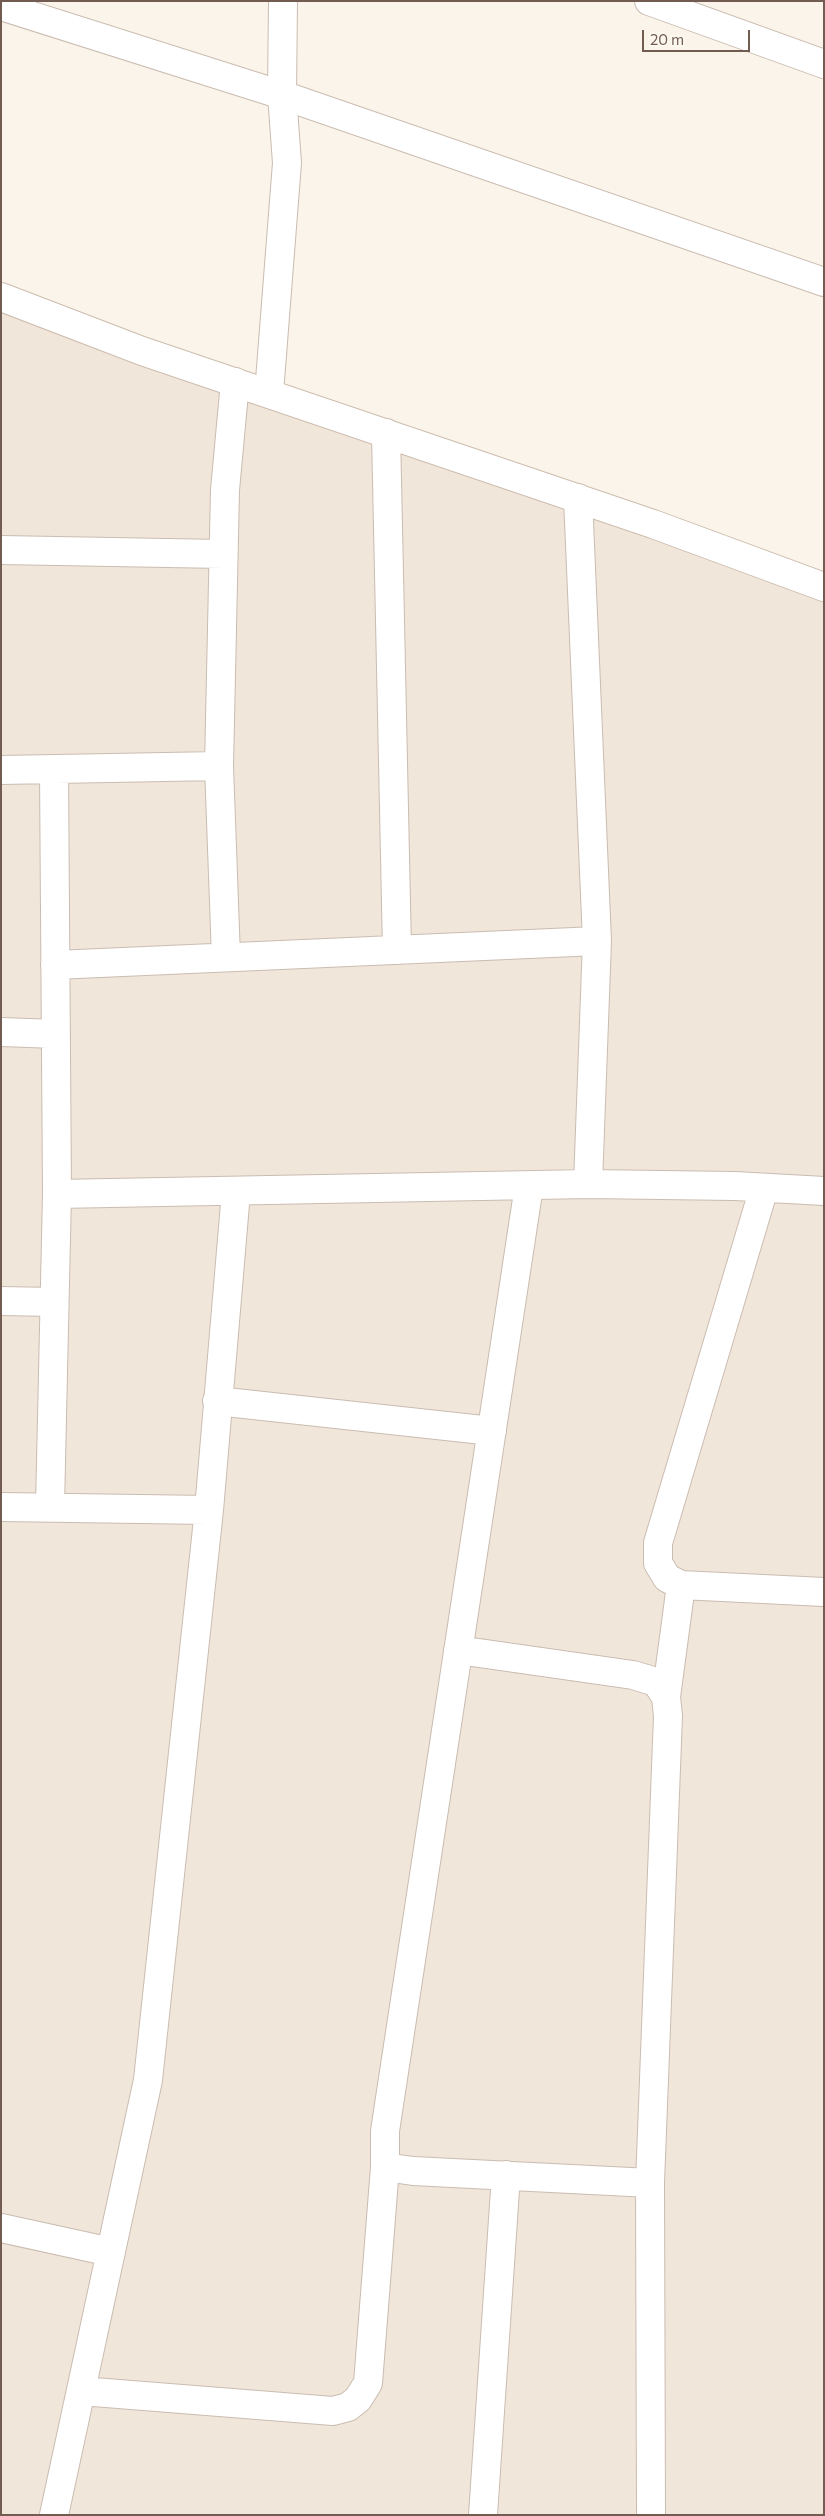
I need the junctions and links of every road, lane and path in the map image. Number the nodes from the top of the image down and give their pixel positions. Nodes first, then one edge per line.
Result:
1 (283, 1) edge
2 (649, 1) edge
3 (1, 6) edge
4 (824, 64) edge
5 (282, 96) junction
6 (824, 282) edge
7 (1, 296) edge
8 (235, 382) junction
9 (269, 393) junction
10 (386, 434) junction
11 (578, 498) junction
12 (1, 550) edge
13 (223, 554) junction
14 (824, 587) edge
15 (219, 766) junction
16 (54, 769) junction
17 (1, 770) edge
18 (597, 941) junction
19 (397, 950) junction
20 (226, 957) junction
21 (55, 965) junction
22 (1, 1032) edge
23 (56, 1034) junction
24 (588, 1184) junction
25 (528, 1186) junction
26 (764, 1188) junction
27 (824, 1191) edge
28 (236, 1192) junction
29 (57, 1194) junction
30 (1, 1301) edge
31 (54, 1302) junction
32 (217, 1401) junction
33 (492, 1431) junction
34 (1, 1507) edge
35 (50, 1507) junction
36 (208, 1510) junction
37 (681, 1585) junction
38 (824, 1592) edge
39 (458, 1650) junction
40 (666, 1698) junction
41 (385, 2167) junction
42 (506, 2175) junction
43 (650, 2183) junction
44 (1, 2228) edge
45 (111, 2252) junction
46 (81, 2391) junction
47 (54, 2515) edge
48 (482, 2515) edge
49 (651, 2515) edge

1 - 5 street
2 - 4 street
3 - 5 street
5 - 6 street
5 - 9 street
7 - 8 street
8 - 9 street
8 - 13 street
9 - 10 street
10 - 11 street
10 - 19 street
11 - 14 street
11 - 18 street
12 - 13 street
13 - 15 street
15 - 16 street
15 - 20 street
16 - 17 street
16 - 21 street
18 - 19 street
18 - 24 street
19 - 20 street
20 - 21 street
21 - 23 street
22 - 23 street
23 - 29 street
24 - 25 street
24 - 26 street
25 - 28 street
25 - 33 street
26 - 27 street
26 - 37 street
28 - 29 street
28 - 32 street
29 - 31 street
30 - 31 street
31 - 35 street
32 - 33 street
32 - 36 street
33 - 39 street
34 - 35 street
35 - 36 street
36 - 45 street
37 - 38 street
37 - 40 street
39 - 40 street
39 - 41 street
40 - 43 street
41 - 42 street
41 - 46 street
42 - 43 street
42 - 48 street
43 - 49 street
44 - 45 street
45 - 46 street
46 - 47 street

